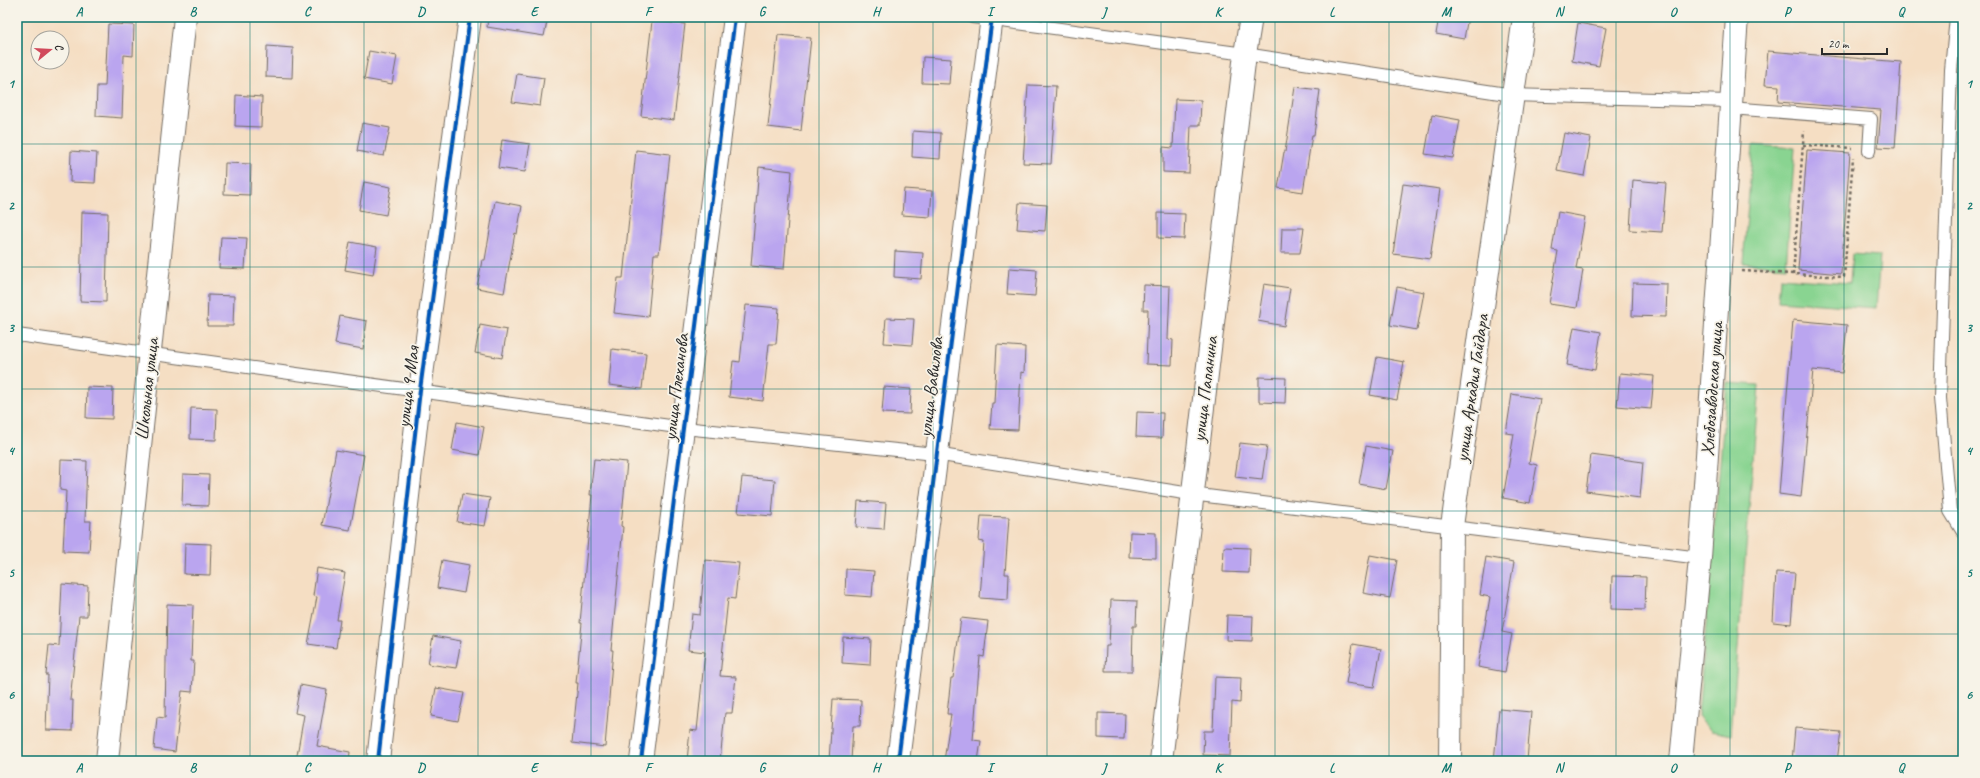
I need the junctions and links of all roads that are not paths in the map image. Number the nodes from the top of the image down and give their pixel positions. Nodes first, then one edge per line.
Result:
1 (185, 17) edge
2 (470, 17) edge
3 (735, 17) edge
4 (1251, 17) edge
5 (1524, 17) edge
6 (1737, 17) edge
7 (1956, 17) edge
8 (985, 18) edge
9 (1245, 54) junction
10 (1513, 95) junction
11 (1730, 105) junction
12 (1870, 150) dead end
13 (17, 335) edge
14 (149, 354) junction
15 (420, 390) junction
16 (684, 428) junction
17 (936, 454) junction
18 (1192, 494) junction
19 (1452, 526) junction
20 (1963, 532) edge
21 (1700, 558) junction
22 (107, 761) edge
23 (378, 761) edge
24 (641, 761) edge
25 (898, 761) edge
26 (1161, 761) edge
27 (1450, 761) edge
28 (1681, 761) edge

1 - 14 street, Школьная улица
2 - 15 street, улица 9 Мая
3 - 16 street, улица Плеханова
4 - 9 street, улица Папанина
5 - 10 street, улица Аркадия Гайдара
6 - 11 street, Хлебозаводская улица
7 - 20 lane
8 - 9 lane
8 - 17 street, улица Вавилова
9 - 10 lane
9 - 18 street, улица Папанина
10 - 11 lane
10 - 19 street, улица Аркадия Гайдара
11 - 12 lane
11 - 21 street, Хлебозаводская улица
13 - 14 lane
14 - 15 lane
14 - 22 street, Школьная улица
15 - 16 lane
15 - 23 street, улица 9 Мая
16 - 17 lane
16 - 24 street, улица Плеханова
17 - 18 lane
17 - 25 street, улица Вавилова
18 - 19 lane
18 - 26 street, улица Папанина
19 - 21 lane
19 - 27 street, улица Аркадия Гайдара
21 - 28 street, Хлебозаводская улица

